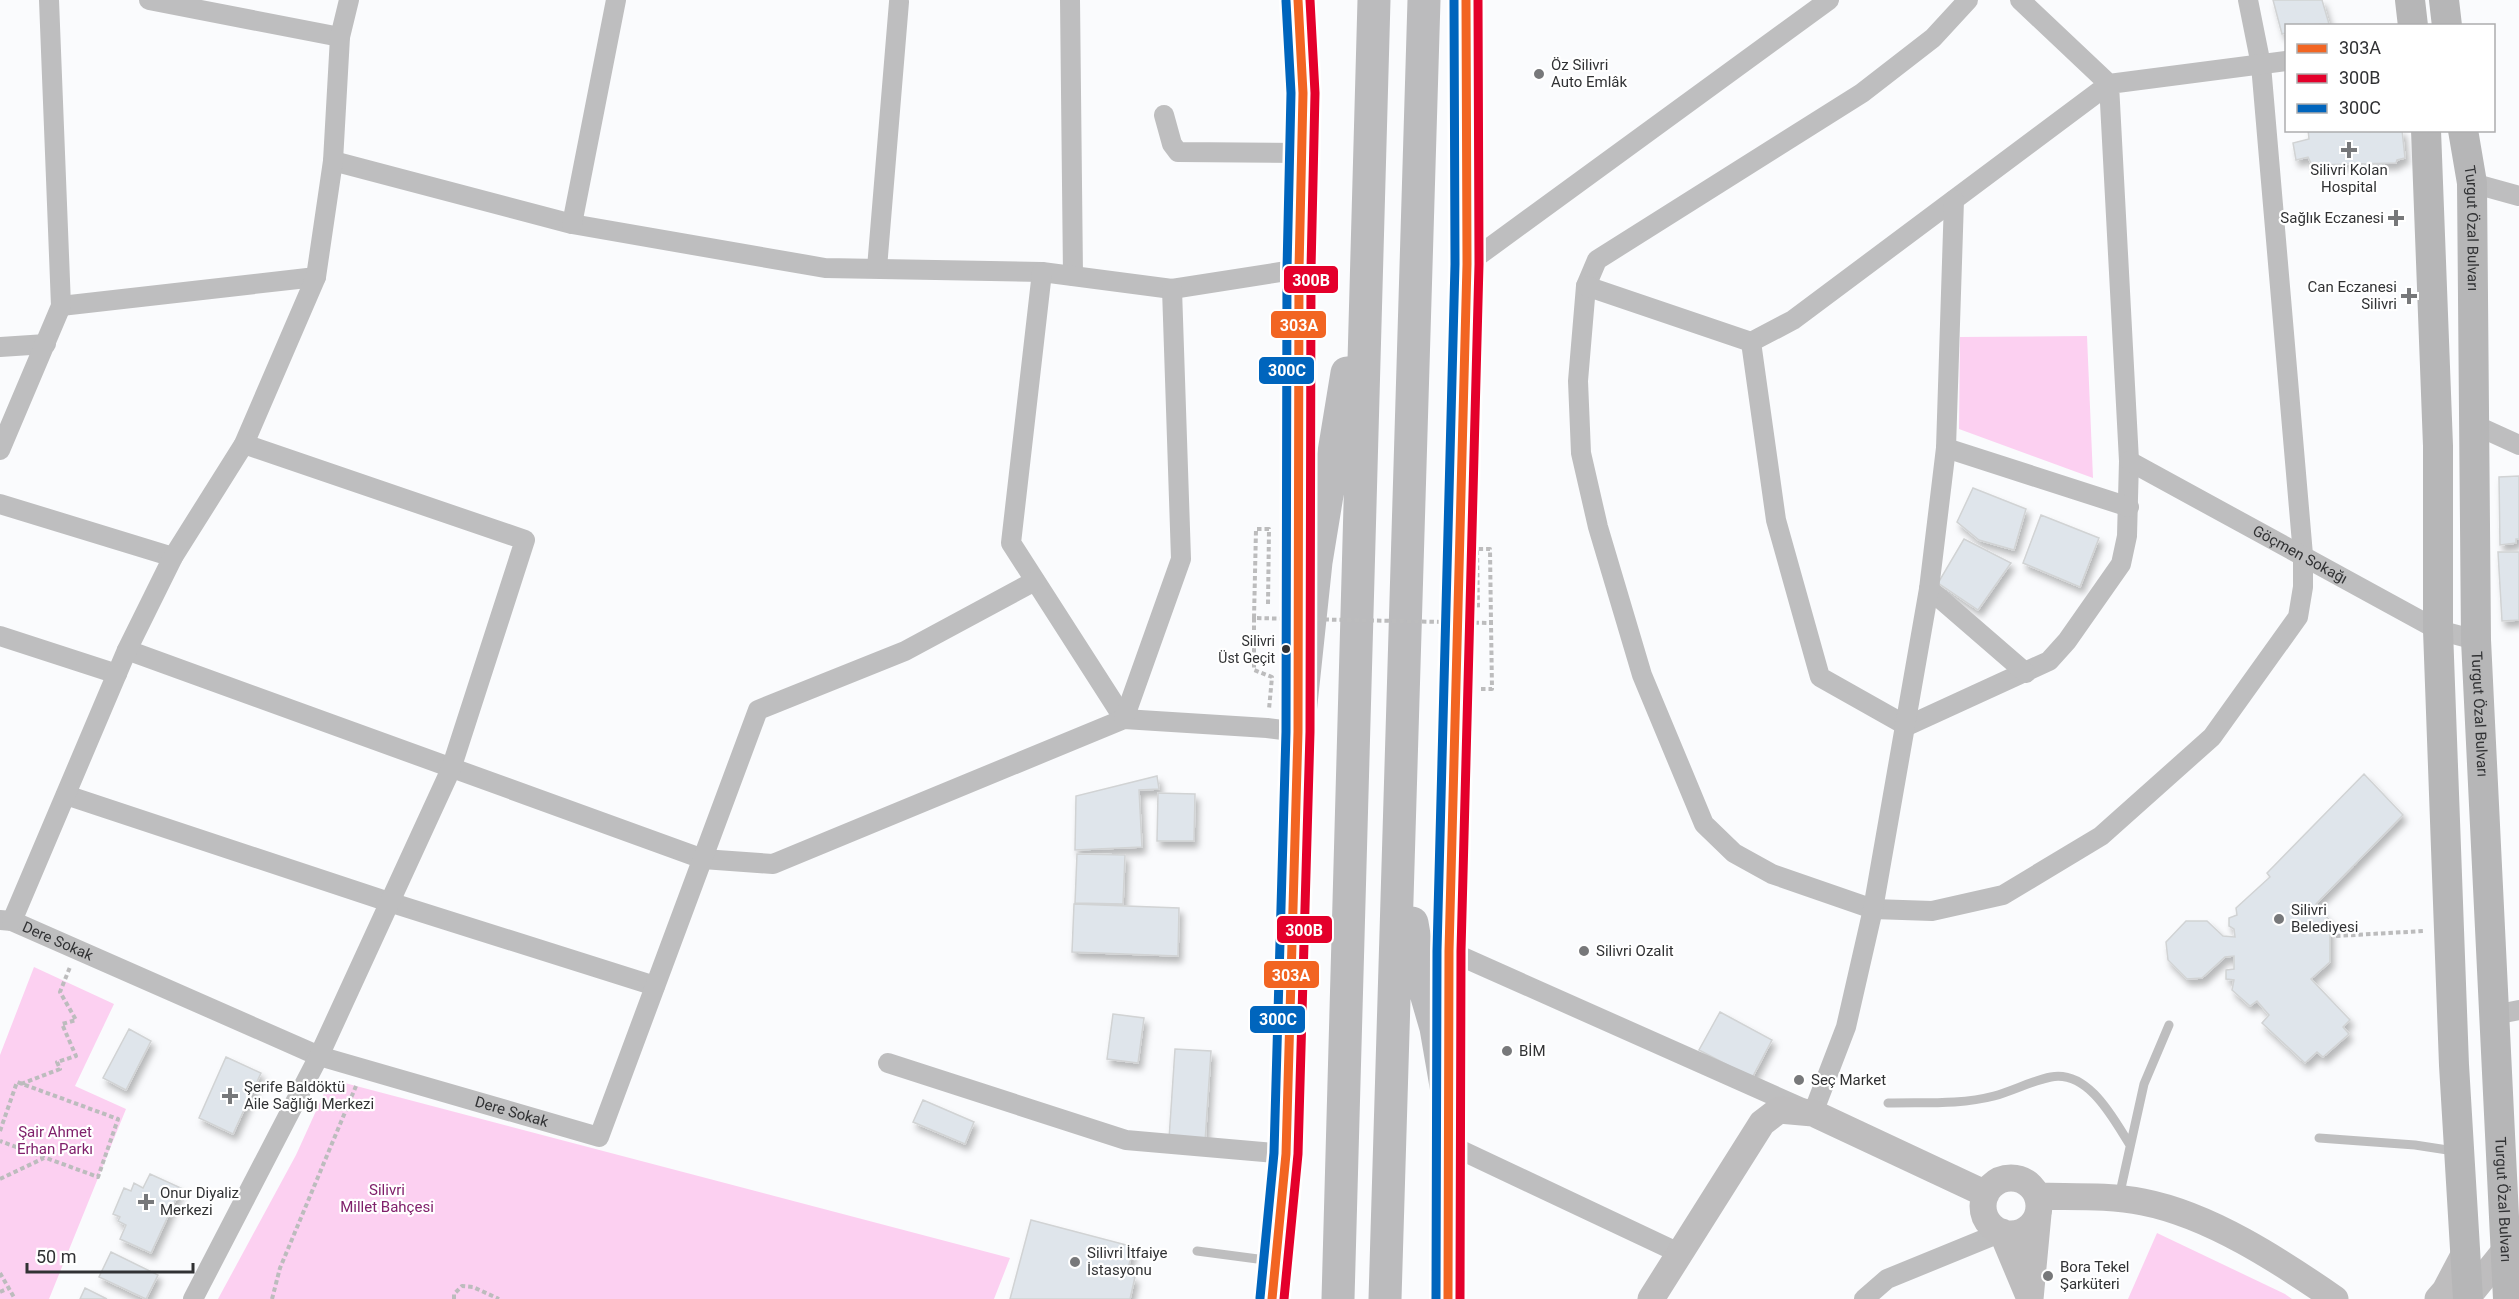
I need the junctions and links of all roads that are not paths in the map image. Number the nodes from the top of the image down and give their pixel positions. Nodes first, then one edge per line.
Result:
1 (49, 0) edge
2 (149, 0) edge
3 (349, 0) edge
4 (616, 0) edge
5 (1070, 0) edge
6 (1298, 0) edge
7 (1374, 0) edge
8 (1425, 0) edge
9 (1466, 0) edge
10 (1829, 0) edge
11 (1968, 0) edge
12 (2020, 0) edge
13 (2248, 0) edge
14 (2410, 0) edge
15 (2444, 0) edge
16 (899, 2) dead end
17 (2413, 24) edge
18 (2448, 24) edge
19 (340, 37) junction
20 (2285, 61) edge
21 (2261, 65) junction
22 (2109, 84) junction
23 (1164, 115) dead end
24 (2426, 132) edge
25 (2463, 132) edge
26 (1302, 153) junction
27 (333, 161) junction
28 (2472, 183) junction
29 (2519, 196) edge
30 (1954, 200) junction
31 (572, 224) junction
32 (1467, 264) junction
33 (877, 268) junction
34 (1299, 269) junction
35 (1042, 272) junction
36 (1366, 274) junction
37 (1073, 276) junction
38 (315, 277) junction
39 (1586, 286) junction
40 (1172, 289) junction
41 (61, 306) junction
42 (1751, 342) junction
43 (46, 344) junction
44 (0, 347) edge
45 (2473, 424) junction
46 (244, 444) junction
47 (2519, 445) edge
48 (1946, 448) junction
49 (0, 450) edge
50 (2129, 461) junction
51 (0, 504) edge
52 (2128, 507) junction
53 (2303, 555) junction
54 (173, 557) junction
55 (1035, 580) junction
56 (1929, 589) junction
57 (2438, 630) junction
58 (0, 636) edge
59 (2476, 640) junction
60 (128, 650) junction
61 (2026, 673) junction
62 (117, 674) junction
63 (1124, 719) junction
64 (1907, 726) junction
65 (1283, 730) junction
66 (451, 769) junction
67 (66, 795) junction
68 (1400, 854) junction
69 (703, 859) junction
70 (389, 902) junction
71 (1873, 909) junction
72 (6, 920) edge
73 (1449, 951) junction
74 (655, 986) junction
75 (2506, 1012) edge
76 (2169, 1025) dead end
77 (319, 1056) junction
78 (888, 1063) dead end
79 (1888, 1102) dead end
80 (1450, 1109) junction
81 (1813, 1113) junction
82 (2319, 1138) dead end
83 (1450, 1145) junction
84 (2130, 1145) junction
85 (2459, 1152) junction
86 (1286, 1154) junction
87 (2510, 1190) edge
88 (1986, 1194) junction
89 (2118, 1199) junction
90 (2038, 1205) junction
91 (2002, 1232) junction
92 (1197, 1251) dead end
93 (2504, 1252) junction
94 (1679, 1253) junction
95 (2465, 1253) junction
96 (1275, 1261) junction
97 (2030, 1298) edge
98 (2467, 1298) edge
99 (193, 1299) edge
100 (1272, 1299) edge
101 (1338, 1299) edge
102 (1385, 1299) edge
103 (1448, 1299) edge
104 (1651, 1299) edge
105 (1864, 1299) edge
106 (2335, 1299) edge
107 (2438, 1299) edge
108 (2508, 1299) edge

1 - 41 street
2 - 19 street
3 - 19 street
4 - 31 street
5 - 37 street
6 - 26 main road
7 - 36 highway
8 - 68 highway
9 - 32 main road
10 - 32 street
11 - 39 street
12 - 22 street
13 - 21 street
14 - 17 main road
15 - 18 main road
16 - 33 street
19 - 27 street
20 - 21 street
21 - 22 street
21 - 53 street
22 - 30 street
22 - 50 street
23 - 26 street
24 - 57 main road
25 - 28 main road, Turgut Özal Bulvarı
26 - 34 main road
27 - 31 street
27 - 38 street
28 - 29 street
28 - 45 main road, Turgut Özal Bulvarı
30 - 42 street
30 - 48 street
31 - 33 street
32 - 73 main road
33 - 35 street
34 - 40 street
34 - 65 main road
35 - 37 street
35 - 55 street
36 - 65 highway
36 - 101 highway
37 - 40 street
38 - 41 street
38 - 46 street
39 - 42 street
39 - 71 street
40 - 63 street
41 - 43 street
42 - 64 street
43 - 44 street
43 - 49 street
45 - 47 street
45 - 59 main road, Turgut Özal Bulvarı
46 - 54 street
46 - 66 street
48 - 52 street
48 - 56 street
50 - 52 street
50 - 53 street, Göçmen Sokağı
51 - 54 street
52 - 61 street
53 - 57 street, Göçmen Sokağı
53 - 71 street
54 - 60 street
55 - 63 street
55 - 69 street, Dere Sokak
56 - 61 street
56 - 64 street
57 - 59 street, Göçmen Sokağı
57 - 85 main road
58 - 62 street
59 - 75 main road, Turgut Özal Bulvarı
60 - 62 street
60 - 66 street
61 - 64 street
62 - 67 street
63 - 65 street
63 - 69 street
64 - 71 street
65 - 86 main road
66 - 69 street
66 - 70 street
67 - 70 street
67 - 72 street
68 - 80 highway
68 - 102 highway
69 - 74 street, Dere Sokak
70 - 74 street
70 - 77 street
71 - 81 street
72 - 77 street, Dere Sokak
73 - 80 main road
73 - 81 street
74 - 77 street, Dere Sokak
75 - 87 main road, Turgut Özal Bulvarı
76 - 84 lane
77 - 99 street
78 - 86 street
79 - 84 lane
80 - 83 main road
81 - 88 main road
81 - 94 main road
82 - 85 lane
83 - 94 street
83 - 103 main road
84 - 89 lane
85 - 95 main road
86 - 96 main road
87 - 93 main road, Turgut Özal Bulvarı
88 - 90 main road
88 - 91 main road
89 - 90 main road
89 - 106 main road
90 - 91 main road
90 - 97 main road
91 - 97 main road
91 - 105 street
92 - 96 lane
93 - 98 main road
93 - 108 main road, Turgut Özal Bulvarı
94 - 104 main road
95 - 98 main road
95 - 107 main road
96 - 100 main road

